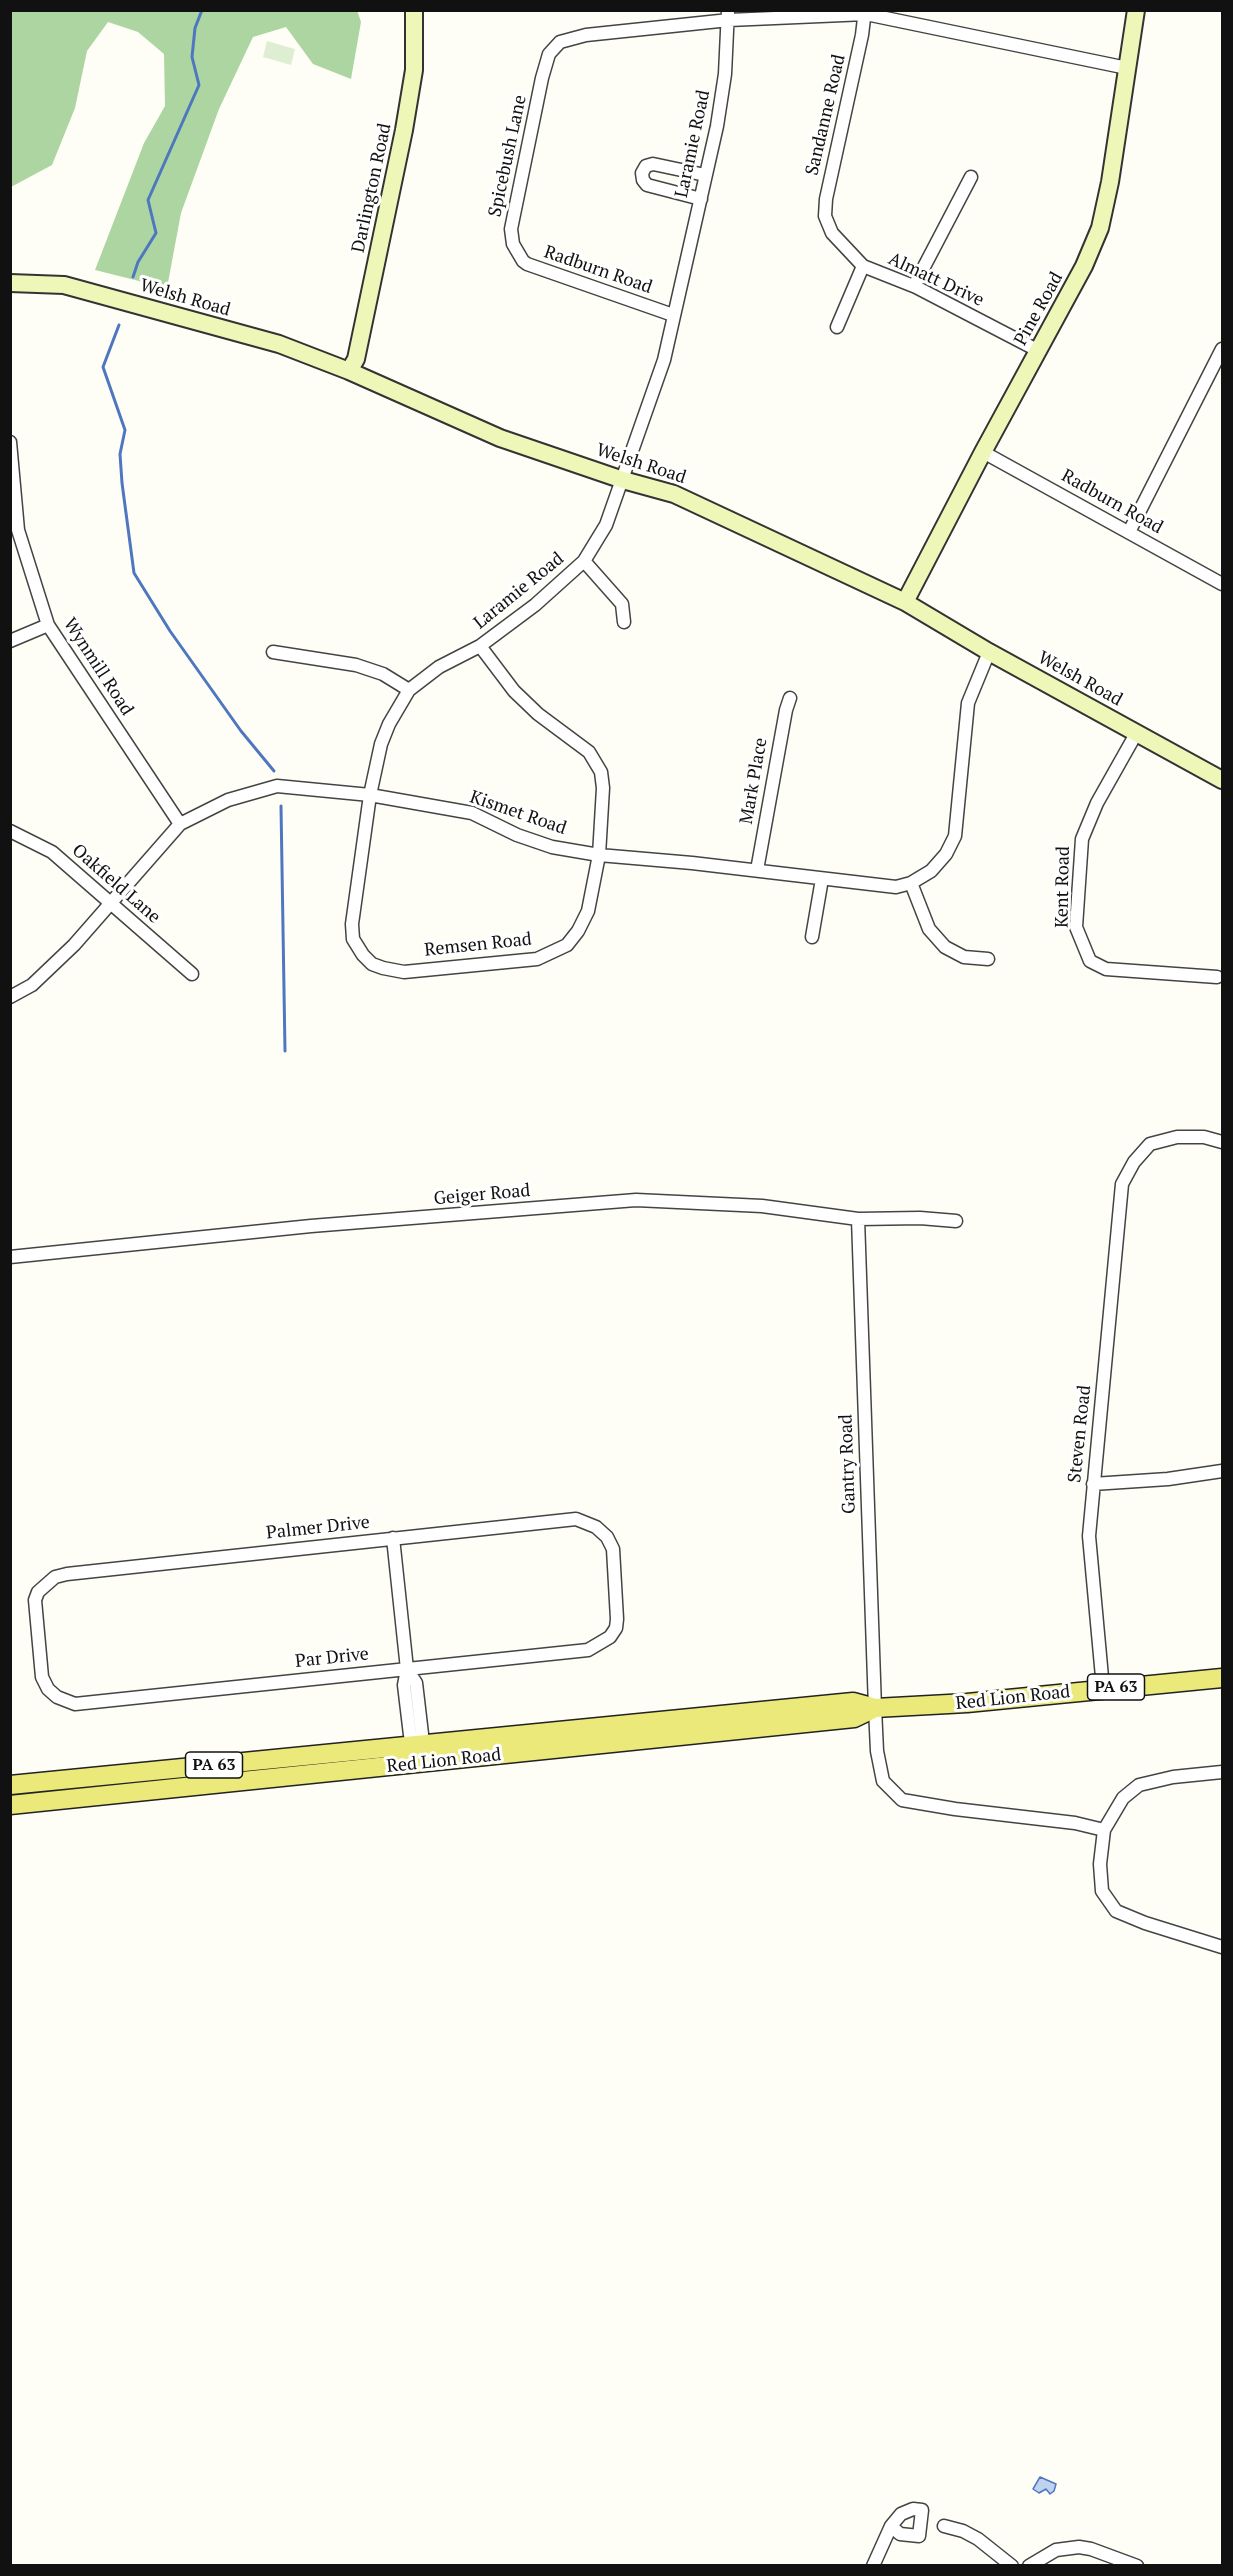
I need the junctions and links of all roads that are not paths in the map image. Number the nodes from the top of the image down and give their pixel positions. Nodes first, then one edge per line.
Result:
1 (414, 10) edge
2 (1136, 10) edge
3 (866, 12) edge
4 (729, 15) edge
5 (1127, 68) junction
6 (705, 175) junction
7 (971, 177) dead end
8 (701, 199) junction
9 (829, 227) joint
10 (516, 251) joint
11 (863, 266) junction
12 (10, 282) edge
13 (914, 286) junction
14 (673, 315) junction
15 (837, 327) dead end
16 (1222, 348) edge
17 (1039, 351) junction
18 (349, 371) junction
19 (10, 442) edge
20 (983, 453) junction
21 (623, 480) junction
22 (14, 531) edge
23 (1130, 532) junction
24 (584, 561) junction
25 (1222, 584) edge
26 (905, 602) junction
27 (624, 622) dead end
28 (48, 625) junction
29 (10, 641) edge
30 (480, 646) junction
31 (273, 652) dead end
32 (990, 652) junction
33 (409, 690) junction
34 (790, 698) dead end
35 (1137, 732) junction
36 (1222, 780) edge
37 (370, 795) junction
38 (180, 824) junction
39 (10, 831) edge
40 (599, 855) junction
41 (757, 870) junction
42 (822, 879) junction
43 (910, 883) junction
44 (112, 904) junction
45 (812, 937) dead end
46 (363, 955) joint
47 (988, 959) dead end
48 (192, 974) dead end
49 (1217, 977) dead end
50 (10, 997) edge
51 (1222, 1143) edge
52 (858, 1219) junction
53 (956, 1221) dead end
54 (10, 1257) edge
55 (1222, 1471) edge
56 (1093, 1484) junction
57 (393, 1538) junction
58 (610, 1637) joint
59 (407, 1669) junction
60 (1222, 1678) edge
61 (1103, 1688) junction
62 (57, 1697) joint
63 (875, 1708) junction
64 (418, 1755) junction
65 (1222, 1772) edge
66 (10, 1785) edge
67 (10, 1805) edge
68 (1104, 1830) junction
69 (1222, 1947) edge
70 (891, 2526) dead end
71 (944, 2526) dead end
72 (873, 2565) edge
73 (1012, 2565) edge
74 (1029, 2565) edge
75 (1137, 2565) edge

1 - 18 main road, Darlington Road
2 - 5 main road, Pine Road
3 - 4 street, Spicebush Lane
3 - 5 street, Spicebush Lane
3 - 9 street, Sandanne Road
4 - 6 street, Laramie Road
4 - 10 street, Spicebush Lane
5 - 17 main road, Pine Road
6 - 8 street, Laramie Road
6 - 8 street
7 - 13 street
8 - 14 street, Laramie Road
9 - 11 street, Almatt Drive
10 - 14 street, Radburn Road
11 - 13 street, Almatt Drive
11 - 15 street
12 - 18 main road, Welsh Road
13 - 17 street, Almatt Drive
14 - 21 street, Laramie Road
16 - 23 street
17 - 20 main road, Pine Road
18 - 21 main road, Welsh Road
19 - 22 street, Wynmill Road
20 - 23 street, Radburn Road
20 - 26 main road, Pine Road
21 - 24 street, Laramie Road
21 - 26 main road, Welsh Road
22 - 28 street, Wynmill Road
23 - 25 street, Radburn Road
24 - 27 street
24 - 30 street, Laramie Road
26 - 32 main road, Welsh Road
28 - 29 street
28 - 38 street, Wynmill Road
30 - 33 street, Laramie Road
30 - 40 street, Remsen Road
31 - 33 street
32 - 35 main road, Welsh Road
32 - 43 street, Kismet Road
33 - 37 street, Laramie Road
34 - 41 street, Mark Place
35 - 36 main road, Welsh Road
35 - 49 street, Kent Road
37 - 38 street, Kismet Road
37 - 40 street, Kismet Road
37 - 46 street, Laramie Road
38 - 44 street, Kismet Road
39 - 44 street, Oakfield Lane
40 - 41 street, Kismet Road
40 - 46 street, Remsen Road
41 - 42 street, Kismet Road
42 - 43 street, Kismet Road
42 - 45 street
43 - 47 street
44 - 48 street, Oakfield Lane
44 - 50 street, Kismet Road
51 - 56 street, Steven Road
52 - 53 street, Geiger Road
52 - 54 street, Geiger Road
52 - 63 street, Gantry Road
55 - 56 street
56 - 61 street, Steven Road
57 - 58 street, Palmer Drive
57 - 59 street
57 - 62 street, Palmer Drive
58 - 59 street, Par Drive
59 - 62 street, Par Drive
59 - 64 street
60 - 61 main road, Red Lion Road / PA 63
61 - 63 main road, Red Lion Road / PA 63
63 - 64 main road, Red Lion Road / PA 63
63 - 68 street, Gantry Road
64 - 66 main road, Red Lion Road / PA 63
64 - 67 main road, Red Lion Road / PA 63
65 - 68 street
68 - 69 street
70 - 72 street
71 - 73 street
74 - 75 street

